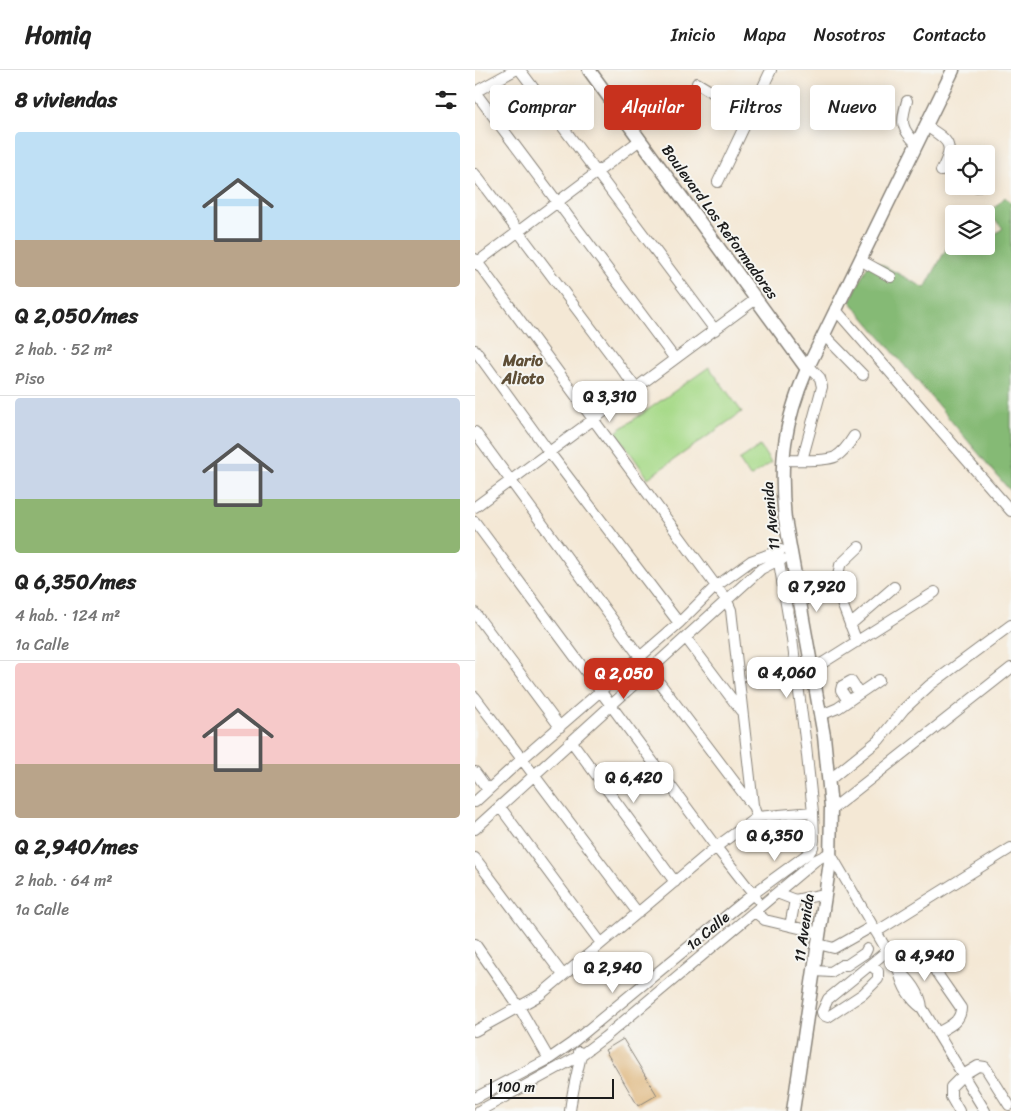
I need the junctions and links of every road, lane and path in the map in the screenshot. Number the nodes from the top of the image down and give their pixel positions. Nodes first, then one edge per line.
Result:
1 (515, 70) edge
2 (520, 70) edge
3 (589, 70) edge
4 (771, 70) edge
5 (953, 70) edge
6 (697, 83) dead end
7 (764, 85) edge
8 (475, 92) edge
9 (711, 92) edge
10 (907, 101) dead end
11 (926, 126) junction
12 (743, 130) edge
13 (640, 140) junction
14 (917, 144) junction
15 (949, 145) edge
16 (945, 168) edge
17 (941, 171) dead end
18 (597, 173) junction
19 (475, 174) edge
20 (718, 182) dead end
21 (557, 202) junction
22 (518, 232) junction
23 (860, 260) junction
24 (476, 262) edge
25 (891, 277) dead end
26 (757, 299) junction
27 (835, 309) junction
28 (715, 330) junction
29 (824, 335) junction
30 (475, 350) edge
31 (675, 359) junction
32 (807, 367) junction
33 (863, 375) dead end
34 (636, 388) junction
35 (593, 420) junction
36 (475, 432) edge
37 (854, 436) dead end
38 (549, 452) junction
39 (783, 460) junction
40 (802, 460) junction
41 (511, 480) junction
42 (475, 507) edge
43 (1011, 512) edge
44 (475, 522) edge
45 (859, 547) dead end
46 (784, 554) junction
47 (715, 587) junction
48 (894, 587) dead end
49 (935, 592) dead end
50 (727, 601) junction
51 (475, 613) edge
52 (679, 623) junction
53 (850, 625) junction
54 (1011, 625) edge
55 (685, 638) junction
56 (857, 642) junction
57 (640, 657) junction
58 (813, 667) junction
59 (1011, 668) edge
60 (650, 670) junction
61 (879, 680) dead end
62 (601, 691) junction
63 (859, 693) junction
64 (475, 697) edge
65 (848, 701) junction
66 (612, 705) junction
67 (741, 712) junction
68 (821, 715) junction
69 (560, 727) junction
70 (572, 742) junction
71 (521, 759) junction
72 (475, 772) edge
73 (534, 776) junction
74 (829, 781) junction
75 (488, 790) junction
76 (475, 802) edge
77 (753, 806) junction
78 (500, 807) junction
79 (831, 810) junction
80 (813, 812) junction
81 (757, 817) junction
82 (475, 830) edge
83 (717, 847) junction
84 (1011, 848) edge
85 (830, 853) junction
86 (475, 858) edge
87 (675, 882) junction
88 (777, 893) junction
89 (753, 894) junction
90 (825, 894) junction
91 (795, 900) junction
92 (758, 909) junction
93 (638, 913) junction
94 (790, 926) junction
95 (877, 933) junction
96 (819, 939) junction
97 (601, 943) junction
98 (475, 944) edge
99 (887, 951) junction
100 (870, 965) junction
101 (815, 970) junction
102 (937, 972) dead end
103 (563, 976) junction
104 (519, 1006) junction
105 (477, 1026) edge
106 (937, 1033) junction
107 (572, 1043) junction
108 (581, 1055) junction
109 (549, 1059) junction
110 (963, 1075) junction
111 (475, 1098) edge
112 (1009, 1106) dead end
113 (479, 1111) edge
114 (570, 1111) edge
115 (793, 1111) edge
116 (959, 1111) edge
117 (985, 1111) edge

1 - 8 street
2 - 18 street
3 - 13 main road, Boulevard Los Reformadores
4 - 7 street
5 - 11 main road, 11 Avenida
6 - 9 street
8 - 21 street
10 - 14 street
11 - 14 main road, 11 Avenida
11 - 15 street
12 - 20 street
13 - 18 street
13 - 26 main road, Boulevard Los Reformadores
14 - 23 main road, 11 Avenida
16 - 17 street
18 - 21 street
18 - 28 street
19 - 22 street
21 - 22 street
21 - 31 street
22 - 24 street
22 - 34 street
23 - 25 street
23 - 27 main road, 11 Avenida
24 - 35 street
26 - 28 street
26 - 32 main road, Boulevard Los Reformadores
27 - 29 main road, 11 Avenida
27 - 43 street
28 - 31 street
29 - 32 main road, 11 Avenida
29 - 33 street
30 - 38 street
31 - 34 street
32 - 39 main road, 11 Avenida
32 - 40 street
34 - 35 street
35 - 38 street
35 - 47 street
36 - 41 street
37 - 40 street
38 - 41 street
38 - 52 street
39 - 40 street
39 - 46 main road, 11 Avenida
41 - 42 street
41 - 57 street
44 - 62 street
45 - 53 street
46 - 47 street
46 - 50 street
46 - 58 main road, 11 Avenida
46 - 80 street
47 - 50 street
47 - 52 street
48 - 53 street
49 - 56 street
50 - 55 street
50 - 67 street
51 - 69 street
52 - 57 street
53 - 56 street
54 - 74 street
55 - 60 street
55 - 67 street
56 - 58 street
57 - 60 street
57 - 62 street
58 - 68 main road, 11 Avenida
59 - 79 street
60 - 66 street
60 - 77 street
61 - 63 street
62 - 66 street
62 - 69 street
63 - 65 street
63 - 65 street
64 - 71 street
65 - 68 street
66 - 70 street
66 - 83 street
67 - 77 street
68 - 74 main road, 11 Avenida
69 - 71 street
70 - 73 street
70 - 87 street
71 - 73 street
71 - 75 street
72 - 75 street
73 - 78 street
73 - 93 street
74 - 79 main road, 11 Avenida
75 - 76 street
77 - 81 street
78 - 82 street
78 - 97 street
79 - 85 main road, 11 Avenida
80 - 81 street
80 - 89 street
81 - 83 street
83 - 87 street
83 - 89 street
84 - 95 street
85 - 88 street, 1a Calle
85 - 90 main road, 11 Avenida
85 - 95 street
86 - 103 street
87 - 93 street
88 - 91 street
88 - 92 street, 1a Calle
89 - 92 street
89 - 107 street
90 - 91 street
90 - 96 main road, 11 Avenida
91 - 94 street
92 - 94 street
92 - 108 street, 1a Calle
93 - 97 street
94 - 96 street
95 - 96 street
95 - 99 street
95 - 101 street
96 - 101 main road, 11 Avenida
97 - 103 street
98 - 104 street
99 - 100 street
99 - 106 street
100 - 100 street
101 - 115 main road, 11 Avenida
102 - 106 street
103 - 104 street
104 - 105 street
104 - 109 street
106 - 110 street
107 - 108 street
107 - 109 street
108 - 113 street, 1a Calle
108 - 114 street
109 - 111 street
110 - 112 street
110 - 116 street
110 - 117 street

